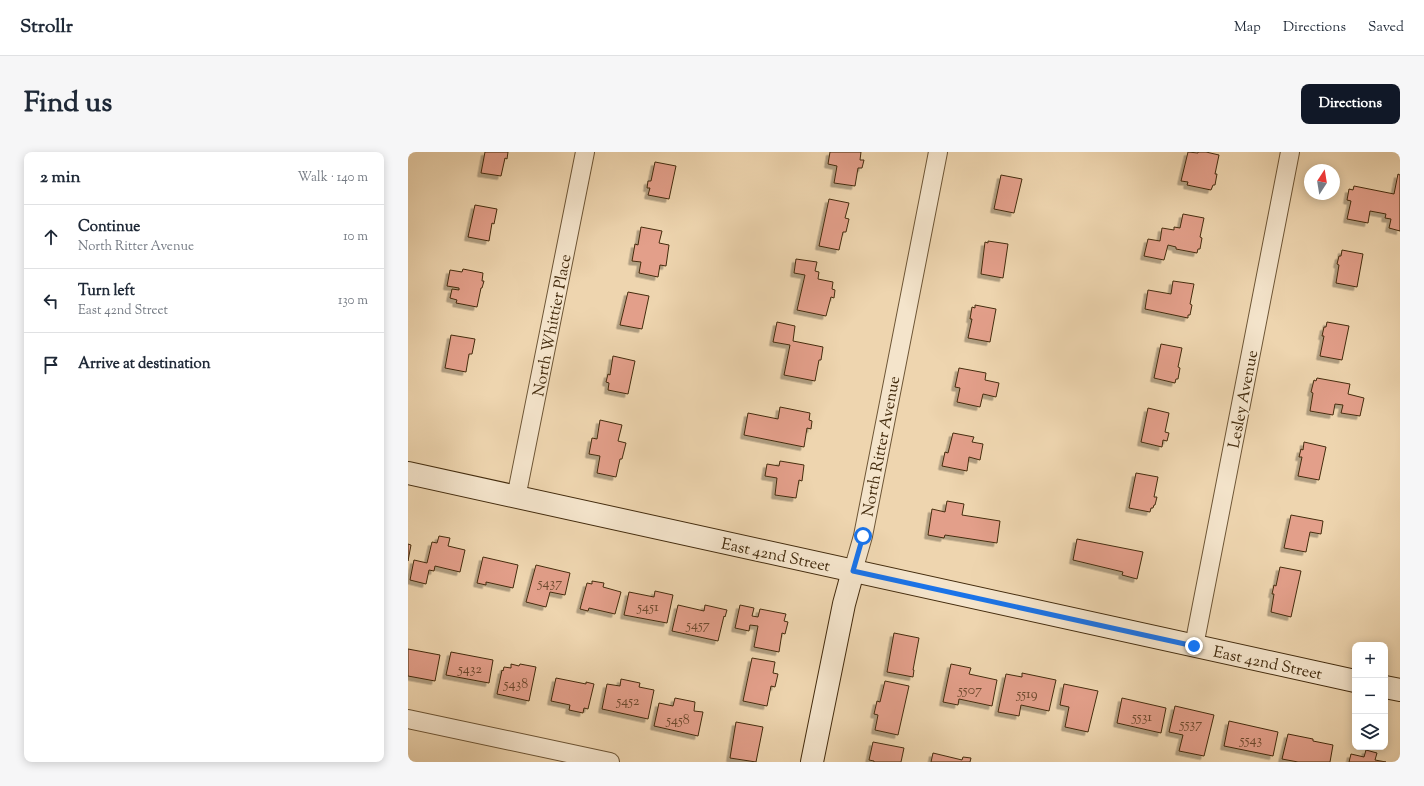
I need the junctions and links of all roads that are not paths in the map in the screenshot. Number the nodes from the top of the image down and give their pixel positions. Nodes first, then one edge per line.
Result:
1 (585, 152) edge
2 (938, 152) edge
3 (1290, 152) edge
4 (408, 473) edge
5 (516, 498) junction
6 (853, 571) junction
7 (1194, 646) junction
8 (1352, 680) edge
9 (1388, 688) edge
10 (1400, 690) edge
11 (408, 719) edge
12 (610, 762) edge
13 (812, 762) edge

1 - 5 street, North Whittier Place
2 - 6 street, North Ritter Avenue
3 - 7 street, Lesley Avenue
4 - 5 street, East 42nd Street
5 - 6 street, East 42nd Street
6 - 7 street, East 42nd Street
6 - 13 street, North Ritter Avenue
7 - 8 street, East 42nd Street
9 - 10 street
11 - 12 street

